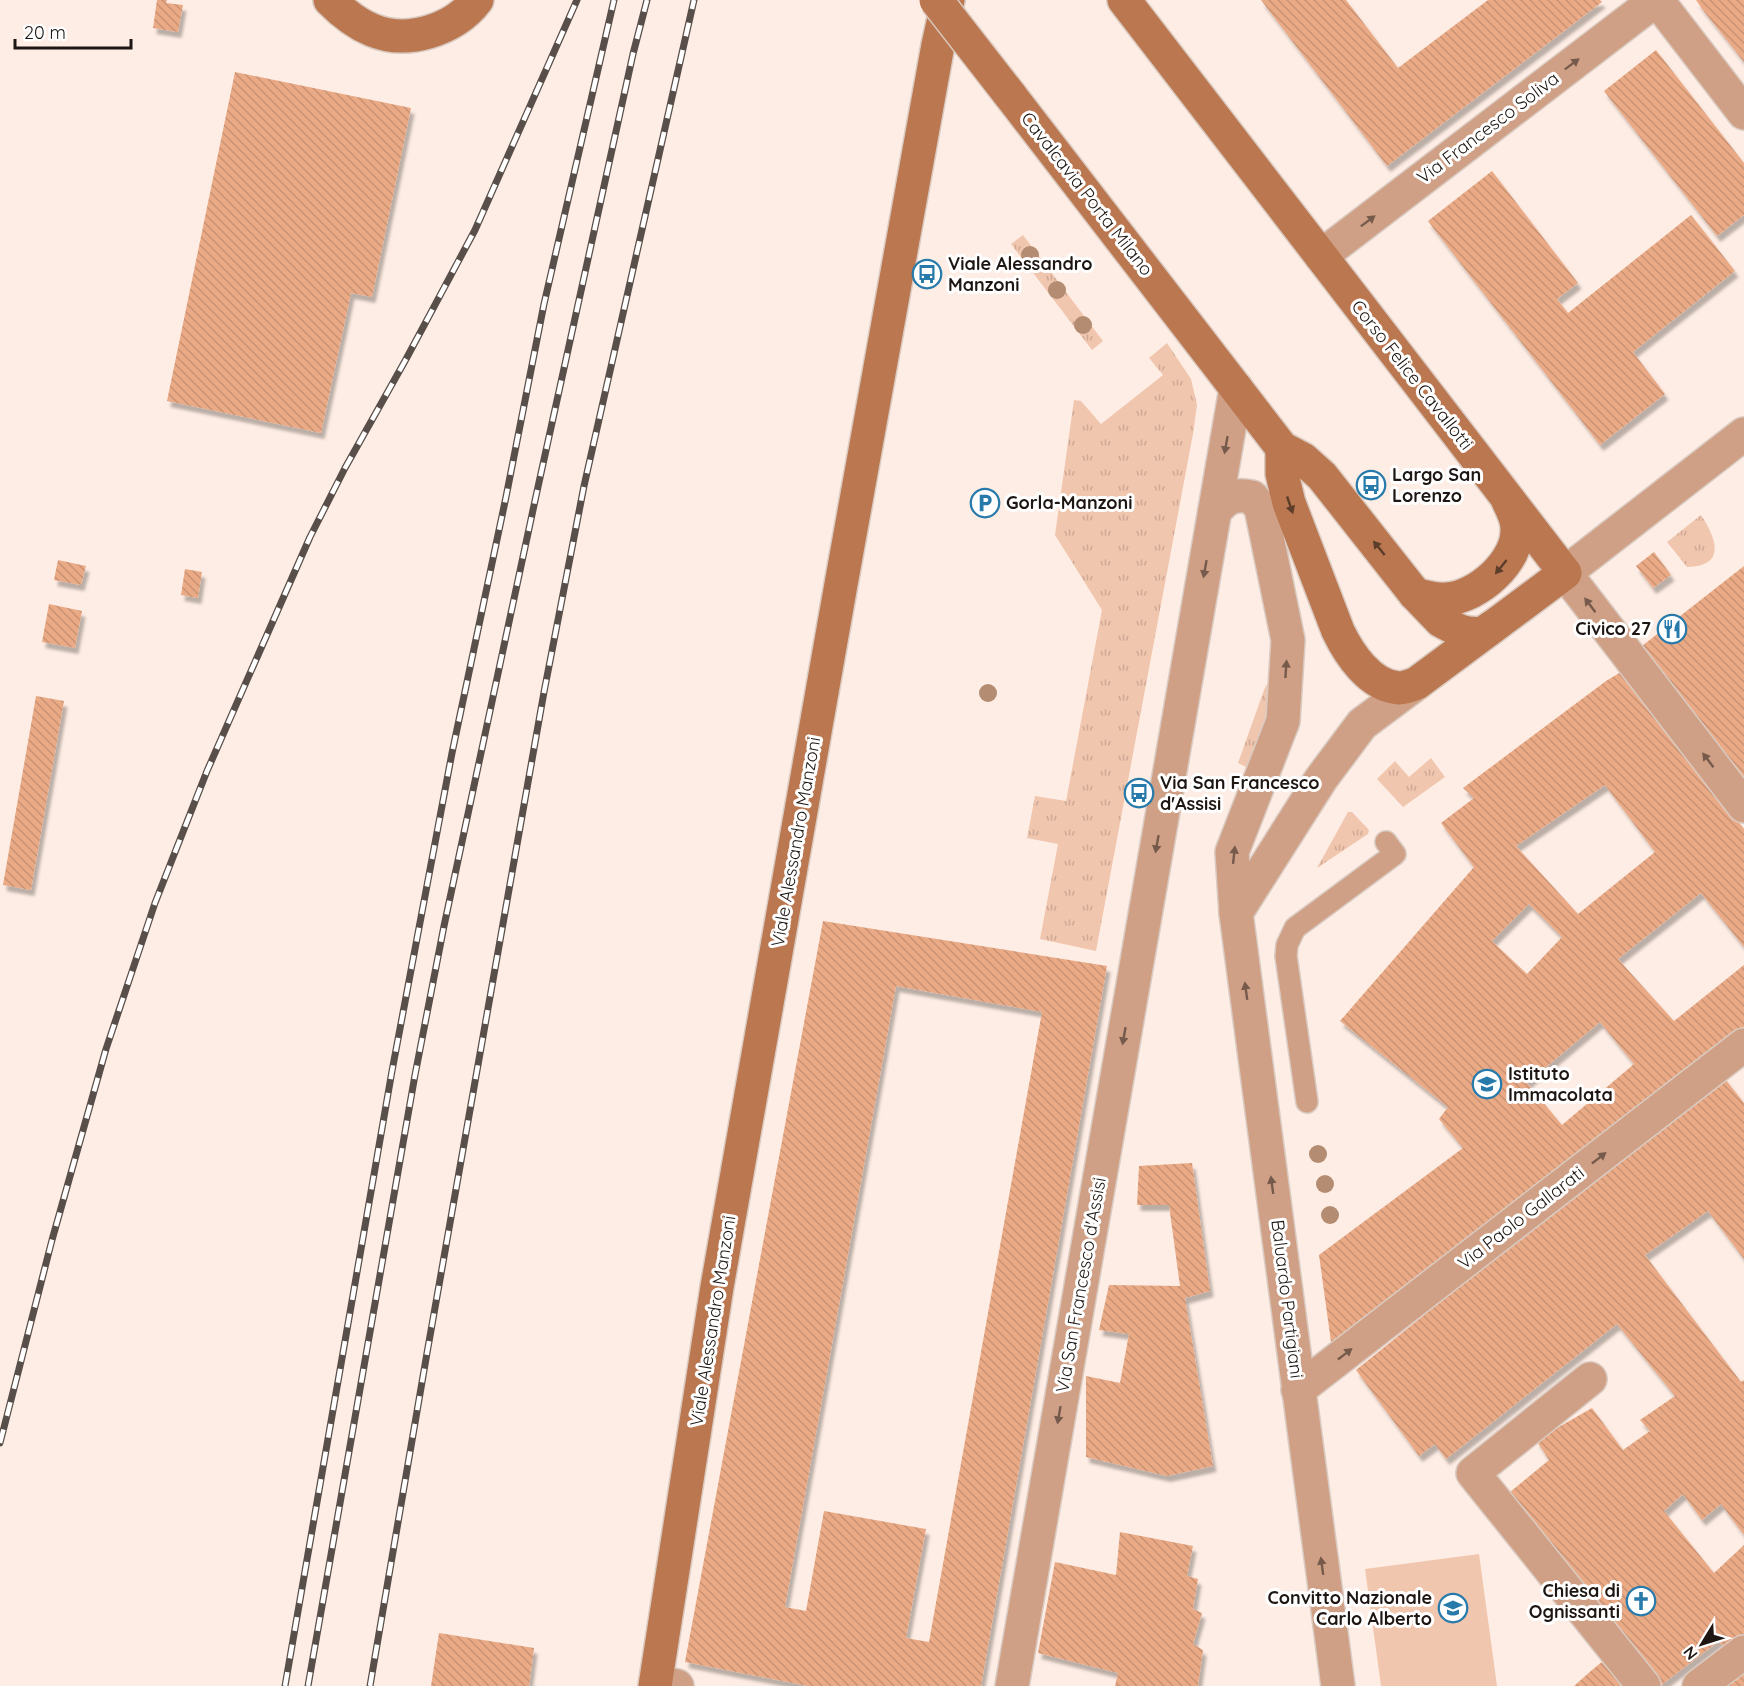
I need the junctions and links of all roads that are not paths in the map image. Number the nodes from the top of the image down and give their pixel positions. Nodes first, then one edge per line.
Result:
1 (330, 0) edge
2 (477, 0) edge
3 (936, 0) edge
4 (948, 0) edge
5 (1124, 0) edge
6 (1656, 0) edge
7 (1744, 113) edge
8 (1321, 256) junction
9 (1236, 388) junction
10 (1744, 434) edge
11 (1282, 448) junction
12 (1505, 494) junction
13 (1215, 511) junction
14 (1565, 573) junction
15 (1424, 604) junction
16 (1492, 627) junction
17 (1429, 674) junction
18 (1744, 806) edge
19 (1386, 842) dead end
20 (1236, 913) junction
21 (1744, 1045) edge
22 (1307, 1102) dead end
23 (1590, 1379) dead end
24 (1298, 1390) junction
25 (1744, 1652) edge
26 (662, 1685) edge
27 (1012, 1686) edge
28 (1338, 1686) edge
29 (1644, 1686) edge
30 (1699, 1686) edge

1 - 2 main road
3 - 9 main road, Cavalcavia Porta Milano, bridge
4 - 26 main road, Viale Alessandro Manzoni
5 - 8 main road, Corso Felice Cavallotti
6 - 7 street
8 -> 6 street, Via Francesco Soliva
8 - 12 main road, Corso Felice Cavallotti
9 - 11 main road
9 -> 13 street, Via San Francesco d'Assisi
10 - 14 street
15 -> 11 main road
11 -> 17 main road
12 - 14 main road, Corso Felice Cavallotti
12 -> 15 main road
20 -> 13 street
13 -> 27 street, Via San Francesco d'Assisi
14 - 16 main road
18 -> 14 street, Corso Felice Cavallotti
15 - 16 main road
15 - 17 main road
16 - 17 main road
17 - 20 street
19 - 22 lane
24 -> 20 street, Baluardo Partigiani
24 -> 21 street, Via Paolo Gallarati
23 - 29 street
28 -> 24 street, Baluardo Partigiani
25 - 30 street

